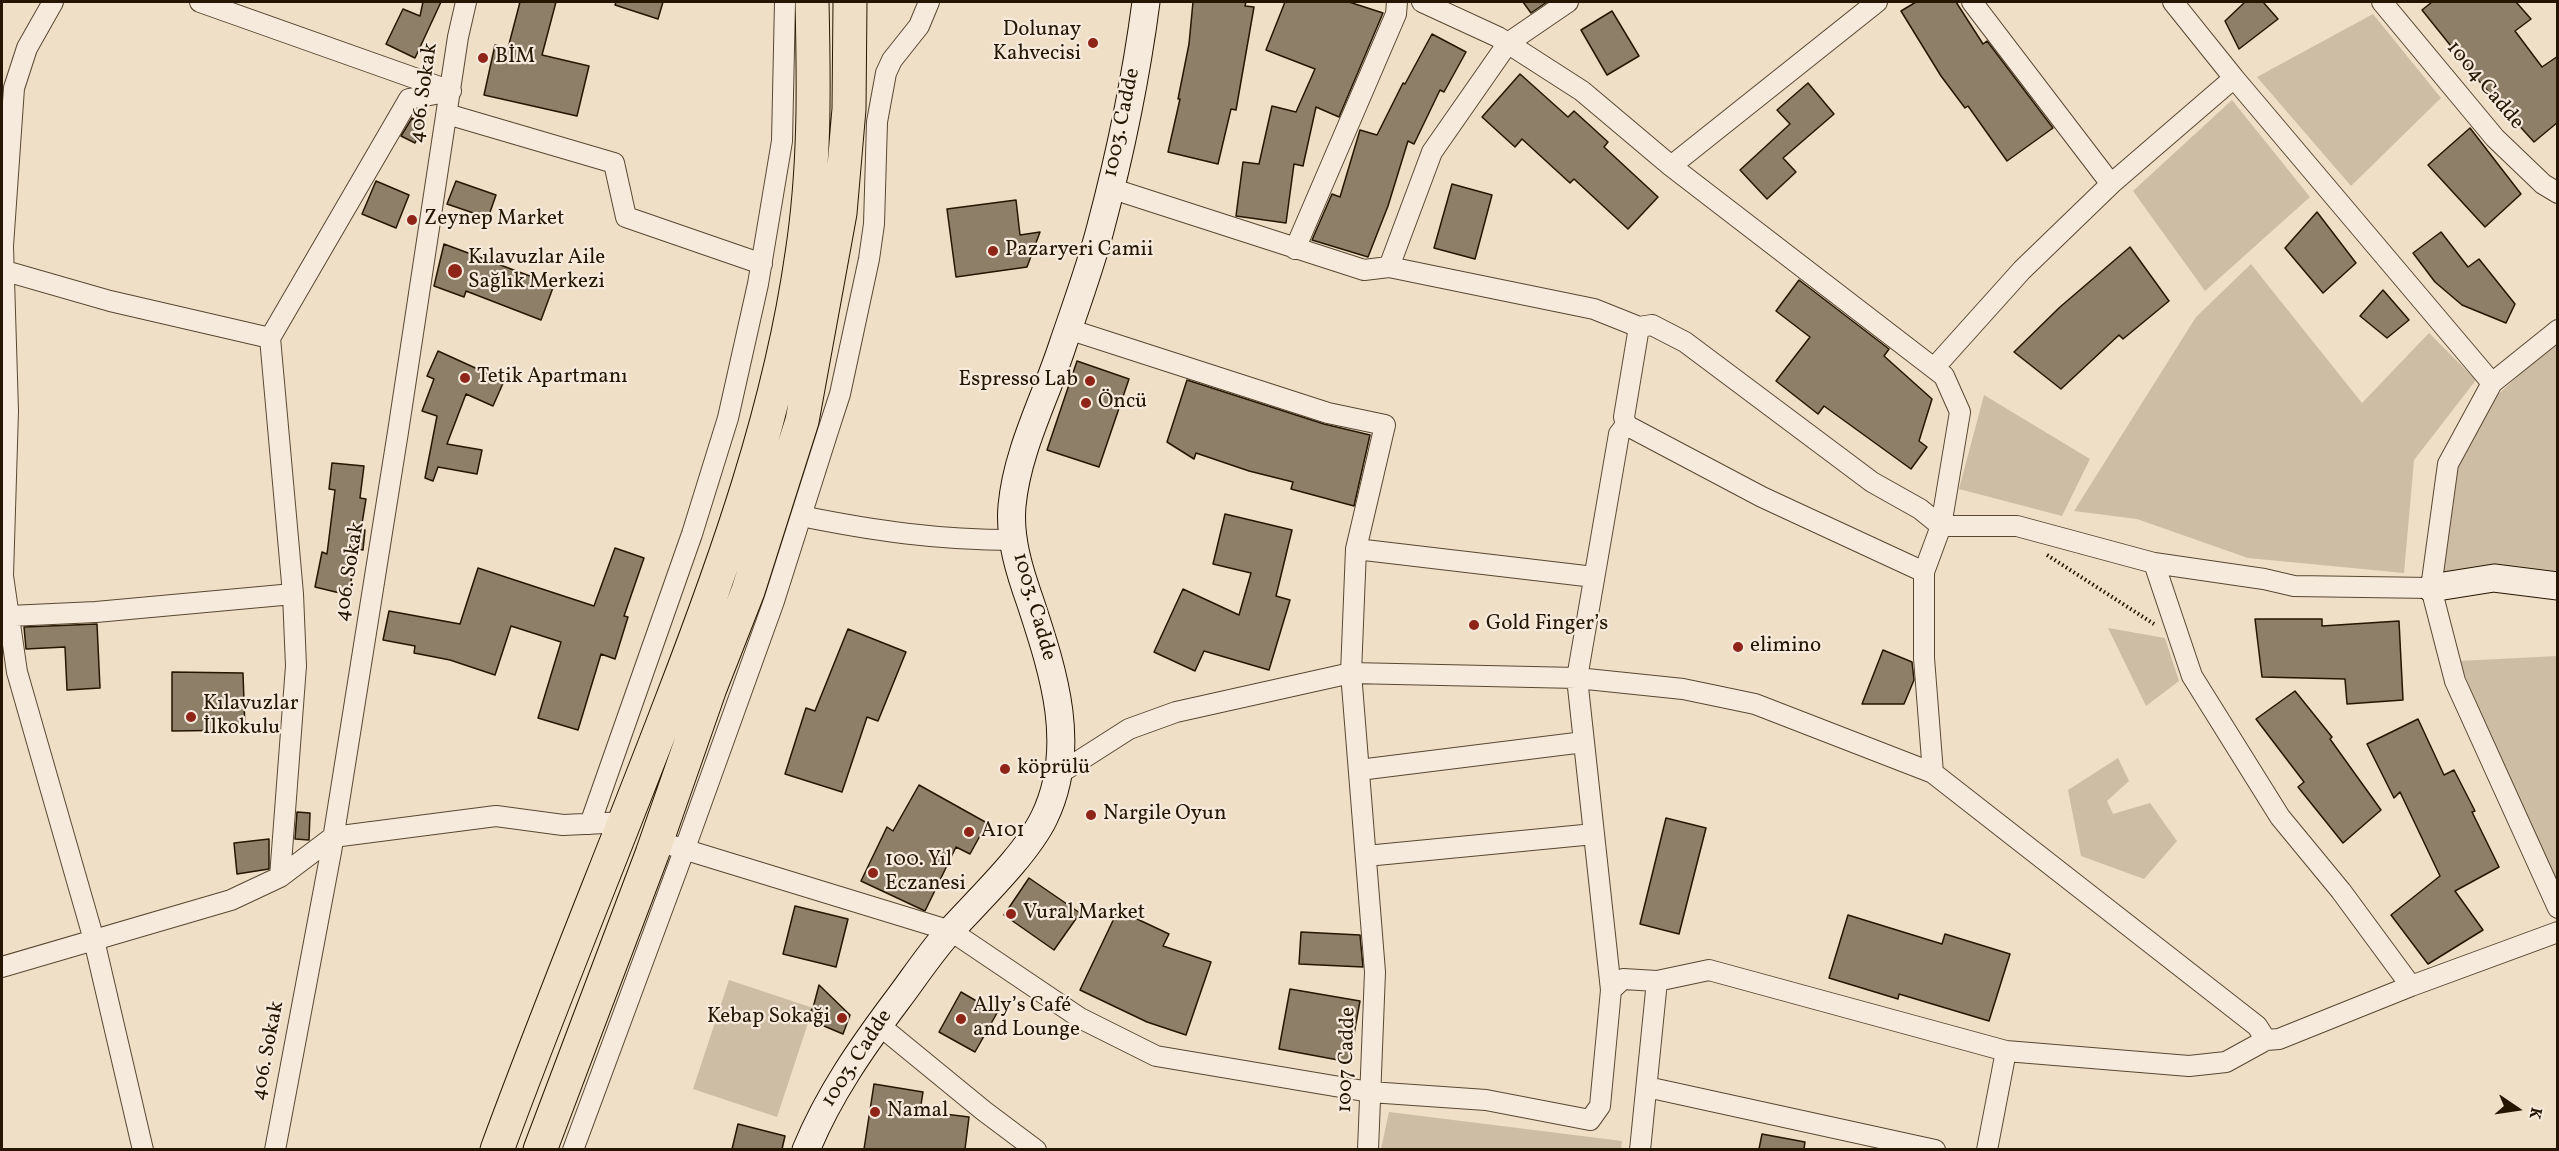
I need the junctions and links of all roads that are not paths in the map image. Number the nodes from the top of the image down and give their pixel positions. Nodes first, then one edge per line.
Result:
1 (53, 2) edge
2 (200, 2) edge
3 (466, 2) edge
4 (785, 2) edge
5 (812, 2) edge
6 (850, 2) edge
7 (929, 2) edge
8 (1146, 2) edge
9 (1397, 2) edge
10 (1422, 2) edge
11 (1568, 2) edge
12 (1877, 2) edge
13 (1972, 2) edge
14 (2172, 2) edge
15 (2382, 2) edge
16 (1508, 43) junction
17 (2234, 78) junction
18 (451, 91) junction
19 (447, 114) junction
20 (1671, 166) junction
21 (2111, 184) junction
22 (1110, 188) junction
23 (2558, 193) edge
24 (1295, 249) junction
25 (762, 264) junction
26 (1389, 267) junction
27 (3, 270) edge
28 (1639, 327) junction
29 (1068, 329) junction
30 (2558, 330) edge
31 (270, 338) junction
32 (1934, 369) junction
33 (2492, 382) junction
34 (1626, 425) junction
35 (801, 516) junction
36 (1941, 526) junction
37 (1014, 540) junction
38 (1356, 549) junction
39 (2154, 563) junction
40 (1924, 572) junction
41 (1594, 577) junction
42 (2558, 586) edge
43 (2431, 588) junction
44 (293, 594) junction
45 (9, 616) junction
46 (9, 673) edge
47 (1351, 673) junction
48 (1577, 678) junction
49 (1584, 742) junction
50 (1359, 770) junction
51 (1933, 773) junction
52 (1057, 775) junction
53 (626, 822) junction
54 (590, 824) junction
55 (1594, 834) junction
56 (333, 837) junction
57 (671, 845) junction
58 (1366, 856) junction
59 (280, 877) junction
60 (2558, 908) edge
61 (951, 931) junction
62 (2558, 932) edge
63 (94, 940) junction
64 (2, 967) edge
65 (1657, 981) junction
66 (2411, 986) junction
67 (1611, 990) junction
68 (879, 1025) junction
69 (2266, 1040) junction
70 (2006, 1052) junction
71 (1647, 1087) junction
72 (1370, 1092) junction
73 (143, 1149) edge
74 (275, 1149) edge
75 (497, 1149) edge
76 (540, 1149) edge
77 (573, 1149) edge
78 (806, 1149) edge
79 (1036, 1149) edge
80 (1368, 1149) edge
81 (1640, 1149) edge
82 (1935, 1149) edge
83 (1987, 1149) edge

1 - 27 street
2 - 18 street
3 - 18 street, 406. Sokak
4 - 25 street
5 - 53 highway
6 - 57 highway
7 - 35 street
8 - 22 main road, 1003. Cadde
9 - 24 street
10 - 16 street
11 - 16 street
12 - 20 street
13 - 21 street
14 - 17 street
15 - 23 street, 1004 Cadde
16 - 20 street
16 - 26 street
17 - 21 street
17 - 33 street
18 - 19 street, 406. Sokak
18 - 31 street
19 - 25 street
19 - 56 street, 406. Sokak
20 - 32 street
21 - 32 street
22 - 24 street
22 - 29 main road, 1003. Cadde
24 - 26 street
25 - 54 street
26 - 28 street
27 - 31 street
27 - 45 street
28 - 34 street
28 - 36 street
29 - 37 main road, 1003. Cadde
29 - 38 street, 1007 Cadde
30 - 33 street
31 - 44 street
32 - 36 street
33 - 43 street
34 - 40 street
34 - 41 street
35 - 37 street
35 - 57 street
36 - 39 street
36 - 40 street
37 - 52 main road, 1003. Cadde
38 - 41 street
38 - 47 street, 1007 Cadde
39 - 43 street
39 - 66 street
40 - 51 street
41 - 48 street
42 - 43 main road
43 - 60 street
44 - 45 street
44 - 59 street
45 - 46 street
46 - 63 street
47 - 48 street
47 - 50 street, 1007 Cadde
47 - 52 street
48 - 49 street
48 - 51 street
49 - 50 street
49 - 55 street
50 - 58 street, 1007 Cadde
51 - 69 street
52 - 61 main road, 1003. Cadde
53 - 54 street
53 - 75 highway
54 - 56 street
55 - 58 street
55 - 67 street
56 - 59 street
56 - 74 street, 406. Sokak
57 - 61 street
57 - 76 highway
57 - 77 street
58 - 72 street, 1007 Cadde
59 - 63 street
61 - 68 main road, 1003. Cadde
61 - 72 street
62 - 66 street
63 - 64 street
63 - 73 street
65 - 67 street
65 - 70 street
65 - 71 street
66 - 69 street
67 - 72 street
68 - 78 main road, 1003. Cadde
68 - 79 street
69 - 70 street
70 - 83 street
71 - 81 street
71 - 82 street
72 - 80 street, 1007 Cadde

